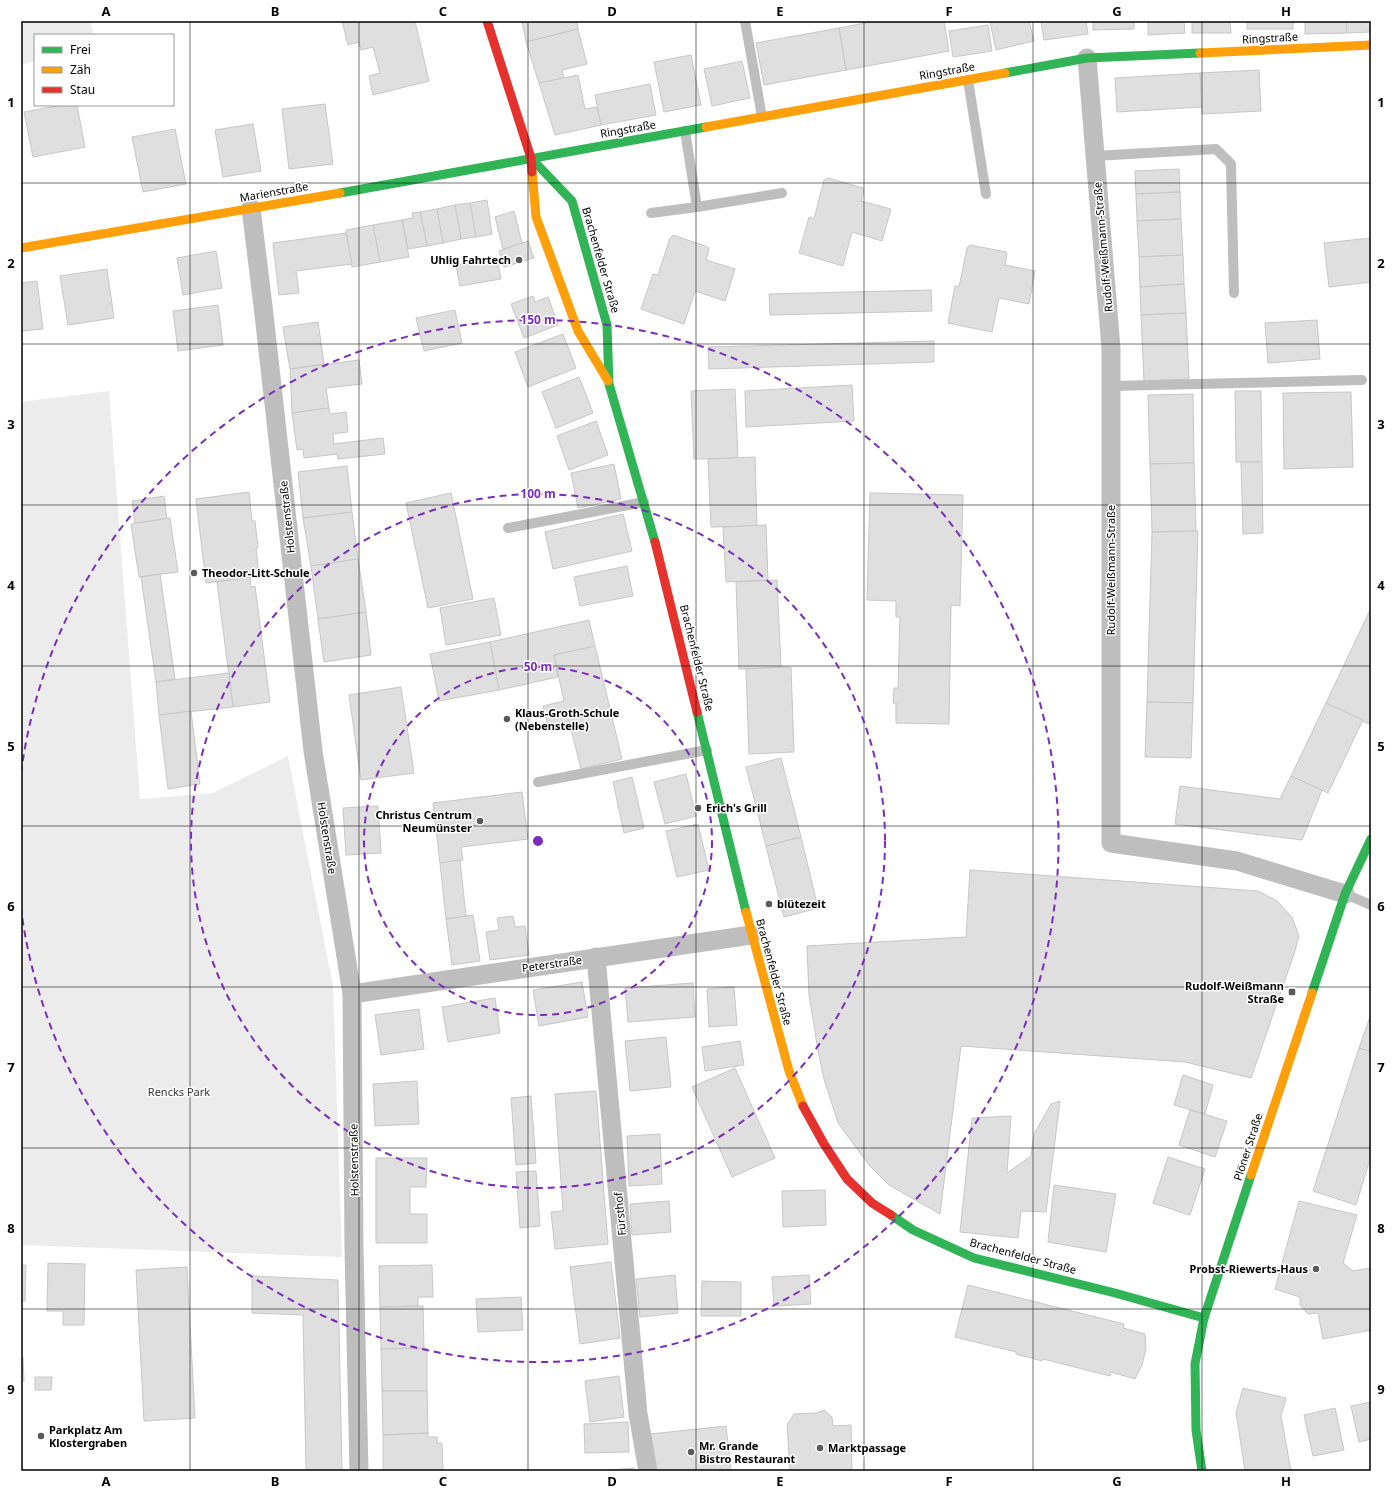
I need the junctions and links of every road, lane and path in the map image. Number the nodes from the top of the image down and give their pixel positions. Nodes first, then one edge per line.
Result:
1 (487, 21) edge
2 (745, 21) edge
3 (1371, 45) edge
4 (1087, 58) junction
5 (968, 80) junction
6 (762, 116) junction
7 (685, 131) junction
8 (1095, 156) junction
9 (531, 158) junction
10 (782, 193) dead end
11 (986, 194) dead end
12 (697, 207) junction
13 (250, 208) junction
14 (651, 213) dead end
15 (21, 248) edge
16 (1234, 294) dead end
17 (1362, 380) dead end
18 (609, 384) junction
19 (1111, 386) junction
20 (644, 502) junction
21 (508, 528) dead end
22 (707, 750) junction
23 (538, 782) dead end
24 (1371, 839) edge
25 (1345, 894) junction
26 (1371, 905) edge
27 (751, 935) junction
28 (596, 957) junction
29 (352, 994) junction
30 (1204, 1318) junction
31 (359, 1471) edge
32 (648, 1471) edge
33 (1202, 1471) edge

1 - 9 street, Brachenfelder Straße
2 - 6 lane
3 - 4 street, Ringstraße
4 - 5 street, Ringstraße
4 - 8 street, Rudolf-Weißmann-Straße
5 - 6 street, Ringstraße
5 - 11 lane
6 - 7 street, Ringstraße
7 - 9 street, Ringstraße
7 - 12 lane
8 - 16 lane
8 - 19 street, Rudolf-Weißmann-Straße
9 - 13 street, Marienstraße
9 - 18 street, Brachenfelder Straße
9 - 18 street, Brachenfelder Straße
10 - 12 lane
12 - 14 lane
13 - 15 street, Marienstraße
13 - 29 street, Holstenstraße
17 - 19 lane
18 - 20 street, Brachenfelder Straße
19 - 25 street, Rudolf-Weißmann-Straße
20 - 21 lane
20 - 22 street, Brachenfelder Straße
22 - 23 lane
22 - 27 street, Brachenfelder Straße
24 - 25 street, Plöner Straße
25 - 26 lane
25 - 30 street, Plöner Straße
27 - 28 street, Peterstraße
27 - 30 street, Brachenfelder Straße
28 - 29 street, Peterstraße
28 - 32 street, Fürsthof
29 - 31 street, Holstenstraße
30 - 33 street, Plöner Straße

